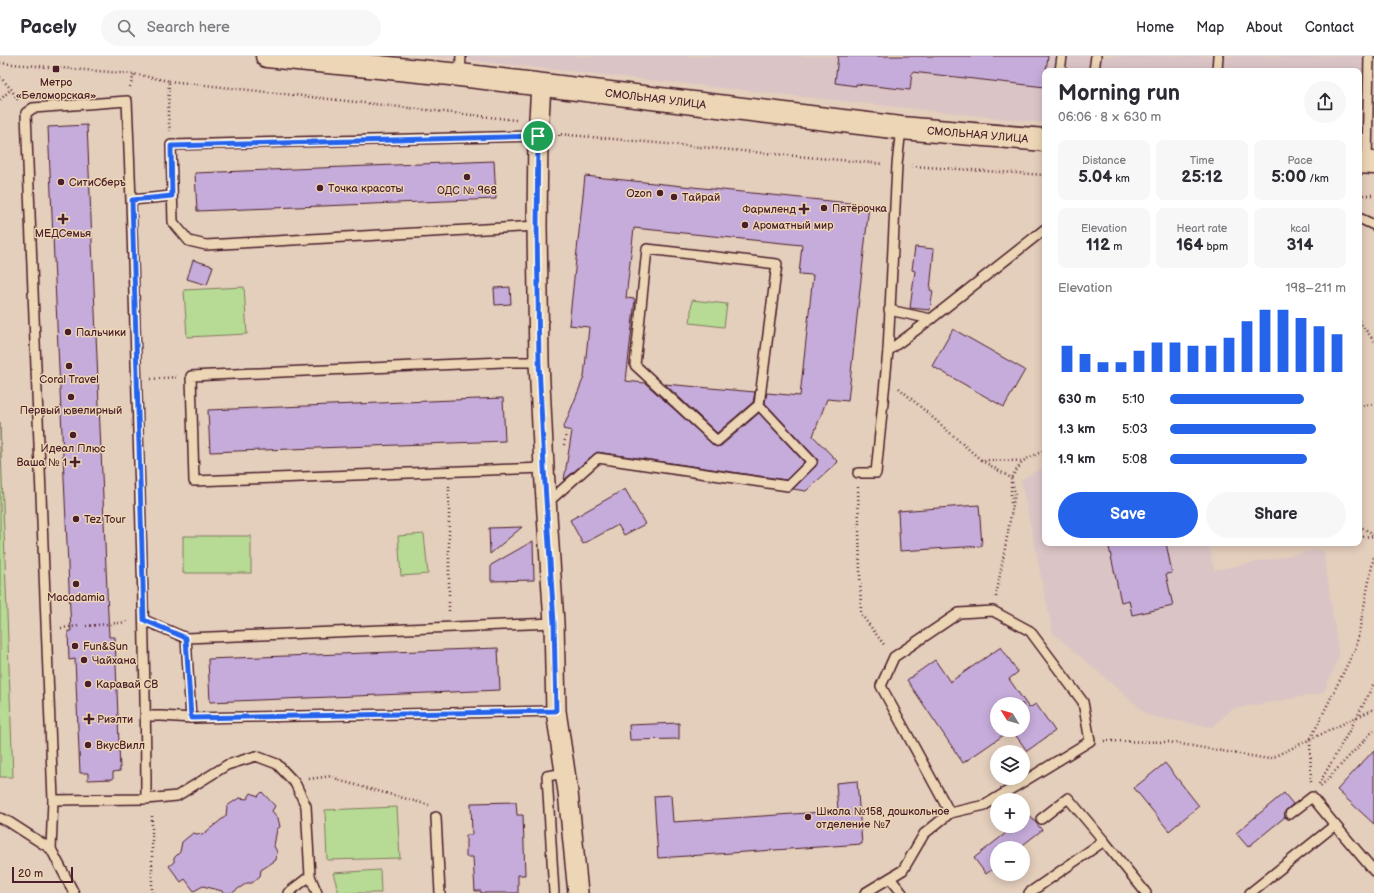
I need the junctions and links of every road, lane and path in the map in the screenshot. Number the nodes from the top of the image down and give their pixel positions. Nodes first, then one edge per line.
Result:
1 (267, 56) edge
2 (1062, 56) edge
3 (1096, 56) edge
4 (1218, 56) edge
5 (1369, 56) edge
6 (0, 63) edge
7 (460, 66) edge
8 (1060, 68) edge
9 (1094, 68) edge
10 (1217, 68) edge
11 (0, 77) edge
12 (169, 81) junction
13 (541, 85) junction
14 (11, 89) junction
15 (1362, 97) edge
16 (1369, 98) junction
17 (0, 100) edge
18 (26, 113) junction
19 (168, 115) dead end
20 (901, 128) junction
21 (538, 129) junction
22 (1042, 140) edge
23 (558, 142) dead end
24 (1367, 162) edge
25 (897, 165) junction
26 (1042, 175) edge
27 (1362, 195) edge
28 (1374, 195) edge
29 (172, 196) junction
30 (132, 200) junction
31 (1362, 219) edge
32 (1374, 225) edge
33 (537, 226) junction
34 (1042, 230) edge
35 (889, 310) junction
36 (931, 319) junction
37 (1362, 325) edge
38 (1374, 342) edge
39 (888, 351) junction
40 (539, 362) junction
41 (191, 376) junction
42 (885, 376) junction
43 (137, 380) junction
44 (1374, 404) edge
45 (759, 405) junction
46 (1362, 406) edge
47 (1042, 452) edge
48 (981, 460) junction
49 (1023, 461) junction
50 (544, 468) junction
51 (449, 471) junction
52 (858, 473) joint
53 (1011, 478) junction
54 (546, 504) junction
55 (1362, 528) edge
56 (1374, 535) edge
57 (1362, 537) edge
58 (1374, 556) edge
59 (993, 612) junction
60 (144, 620) junction
61 (554, 623) junction
62 (86, 626) dead end
63 (449, 627) junction
64 (186, 638) junction
65 (894, 657) junction
66 (1374, 683) edge
67 (1374, 709) edge
68 (556, 711) junction
69 (146, 716) junction
70 (1357, 717) junction
71 (191, 718) junction
72 (1374, 730) edge
73 (1310, 740) junction
74 (1090, 741) junction
75 (566, 773) junction
76 (295, 783) junction
77 (1312, 797) junction
78 (146, 799) junction
79 (157, 799) junction
80 (53, 800) junction
81 (432, 806) dead end
82 (950, 813) junction
83 (1290, 814) dead end
84 (436, 817) dead end
85 (0, 818) edge
86 (1041, 820) dead end
87 (1335, 825) junction
88 (1104, 842) junction
89 (51, 849) junction
90 (1374, 871) edge
91 (310, 876) junction
92 (890, 878) junction
93 (74, 893) edge
94 (152, 893) edge
95 (288, 893) edge
96 (317, 893) edge
97 (440, 893) edge
98 (554, 893) edge
99 (578, 893) edge
100 (865, 893) edge
101 (902, 893) edge
102 (1029, 893) edge
103 (1146, 893) edge
104 (1250, 893) edge

1 - 7 street, СМОЛЬНАЯ УЛИЦА
2 - 8 lane
3 - 9 lane
4 - 10 lane
5 - 16 lane
6 - 12 path
7 - 13 street, СМОЛЬНАЯ УЛИЦА
11 - 14 path
12 - 19 path
12 - 21 path
13 - 20 street, СМОЛЬНАЯ УЛИЦА
13 - 21 street
14 - 17 path
14 - 18 path
15 - 16 lane
16 - 24 lane
18 - 30 lane
18 - 80 lane
20 - 22 street, СМОЛЬНАЯ УЛИЦА
20 - 25 lane
21 - 29 lane
21 - 33 street
23 - 25 path
25 - 26 path
25 - 35 lane
27 - 28 path
29 - 30 lane
29 - 33 lane
30 - 43 lane
31 - 32 lane
33 - 40 street
34 - 36 lane
35 - 36 lane
35 - 39 lane
36 - 39 lane
37 - 38 path
39 - 42 lane
40 - 41 lane
40 - 50 street
41 - 43 path
41 - 51 lane
42 - 48 path
42 - 52 lane
43 - 60 lane
44 - 46 path
45 - 45 lane
45 - 54 lane
47 - 49 path
48 - 49 path
48 - 53 path
49 - 53 path
50 - 51 lane
50 - 54 street
51 - 63 path
52 - 65 path
53 - 59 path
54 - 61 street
55 - 56 path
56 - 57 path
58 - 73 path
59 - 65 lane
59 - 74 lane
60 - 62 path
60 - 64 lane
60 - 69 lane
61 - 63 lane
61 - 68 street
63 - 64 lane
64 - 71 lane
65 - 82 lane
66 - 70 path
67 - 70 path
68 - 71 lane
68 - 75 street
69 - 71 lane
69 - 78 lane
70 - 73 path
70 - 77 path
72 - 77 path
73 - 74 path
73 - 77 path
74 - 82 lane
75 - 98 lane
75 - 99 street
76 - 79 lane
76 - 81 path
76 - 91 lane
77 - 83 lane
77 - 87 lane
78 - 79 lane
78 - 80 lane
79 - 94 path
80 - 89 lane
82 - 92 lane
84 - 97 lane
85 - 89 lane
86 - 88 lane
87 - 90 lane
87 - 104 lane
88 - 102 lane
88 - 103 lane
89 - 93 lane
91 - 95 lane
91 - 96 lane
92 - 100 lane
92 - 101 lane

